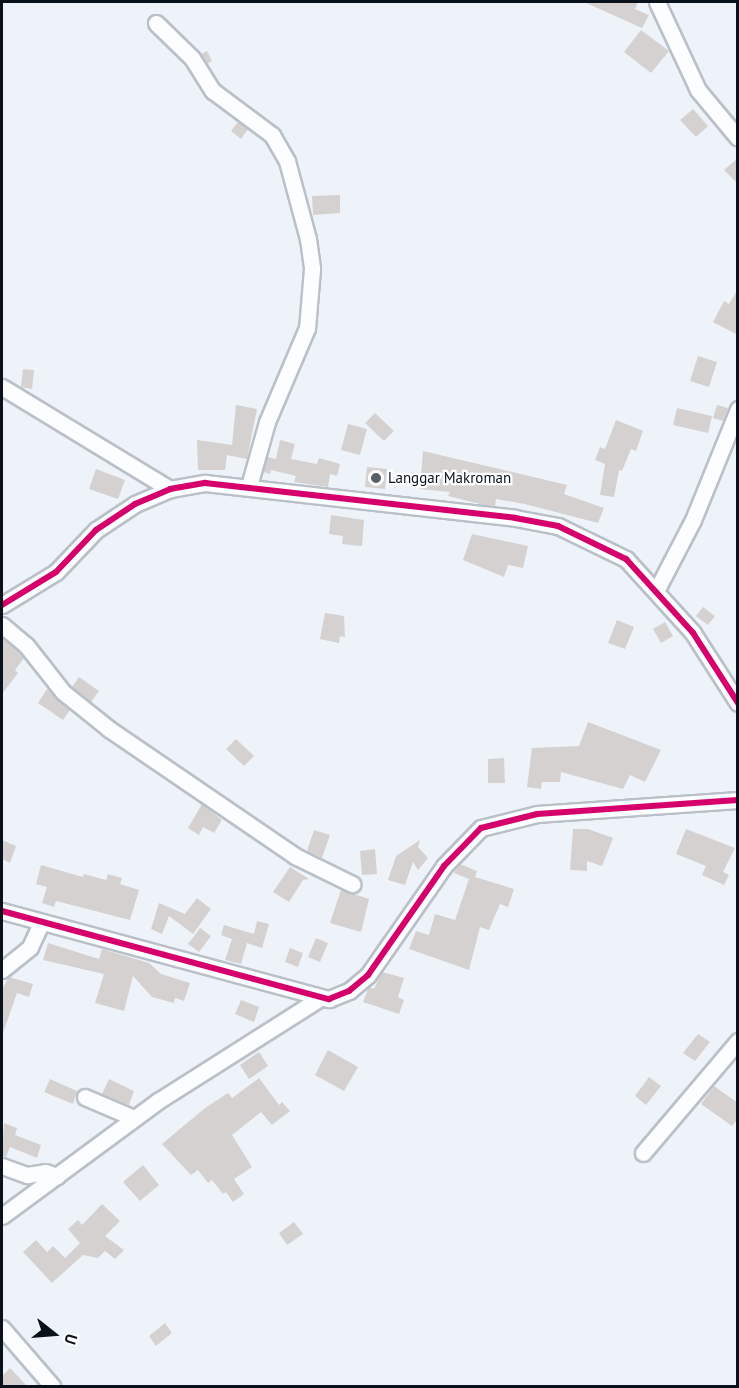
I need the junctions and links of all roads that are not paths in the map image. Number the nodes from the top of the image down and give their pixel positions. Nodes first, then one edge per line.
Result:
1 (657, 2) edge
2 (156, 23) dead end
3 (738, 138) edge
4 (2, 387) edge
5 (738, 409) edge
6 (249, 486) junction
7 (170, 489) junction
8 (656, 591) junction
9 (2, 605) edge
10 (2, 625) edge
11 (738, 702) edge
12 (738, 800) edge
13 (352, 884) dead end
14 (2, 911) edge
15 (41, 923) junction
16 (2, 970) edge
17 (319, 999) junction
18 (738, 1041) edge
19 (85, 1097) dead end
20 (134, 1118) junction
21 (644, 1154) dead end
22 (2, 1166) edge
23 (57, 1176) junction
24 (2, 1216) edge
25 (2, 1328) edge
26 (52, 1386) edge

1 - 3 street
2 - 6 street
4 - 7 street
5 - 8 street
6 - 7 street
6 - 8 street
7 - 9 street
8 - 11 street
10 - 13 street
12 - 17 street
14 - 15 street
15 - 16 street
15 - 17 street
17 - 20 street
18 - 21 street
19 - 20 street
20 - 23 street
22 - 23 street
23 - 24 street
25 - 26 street

